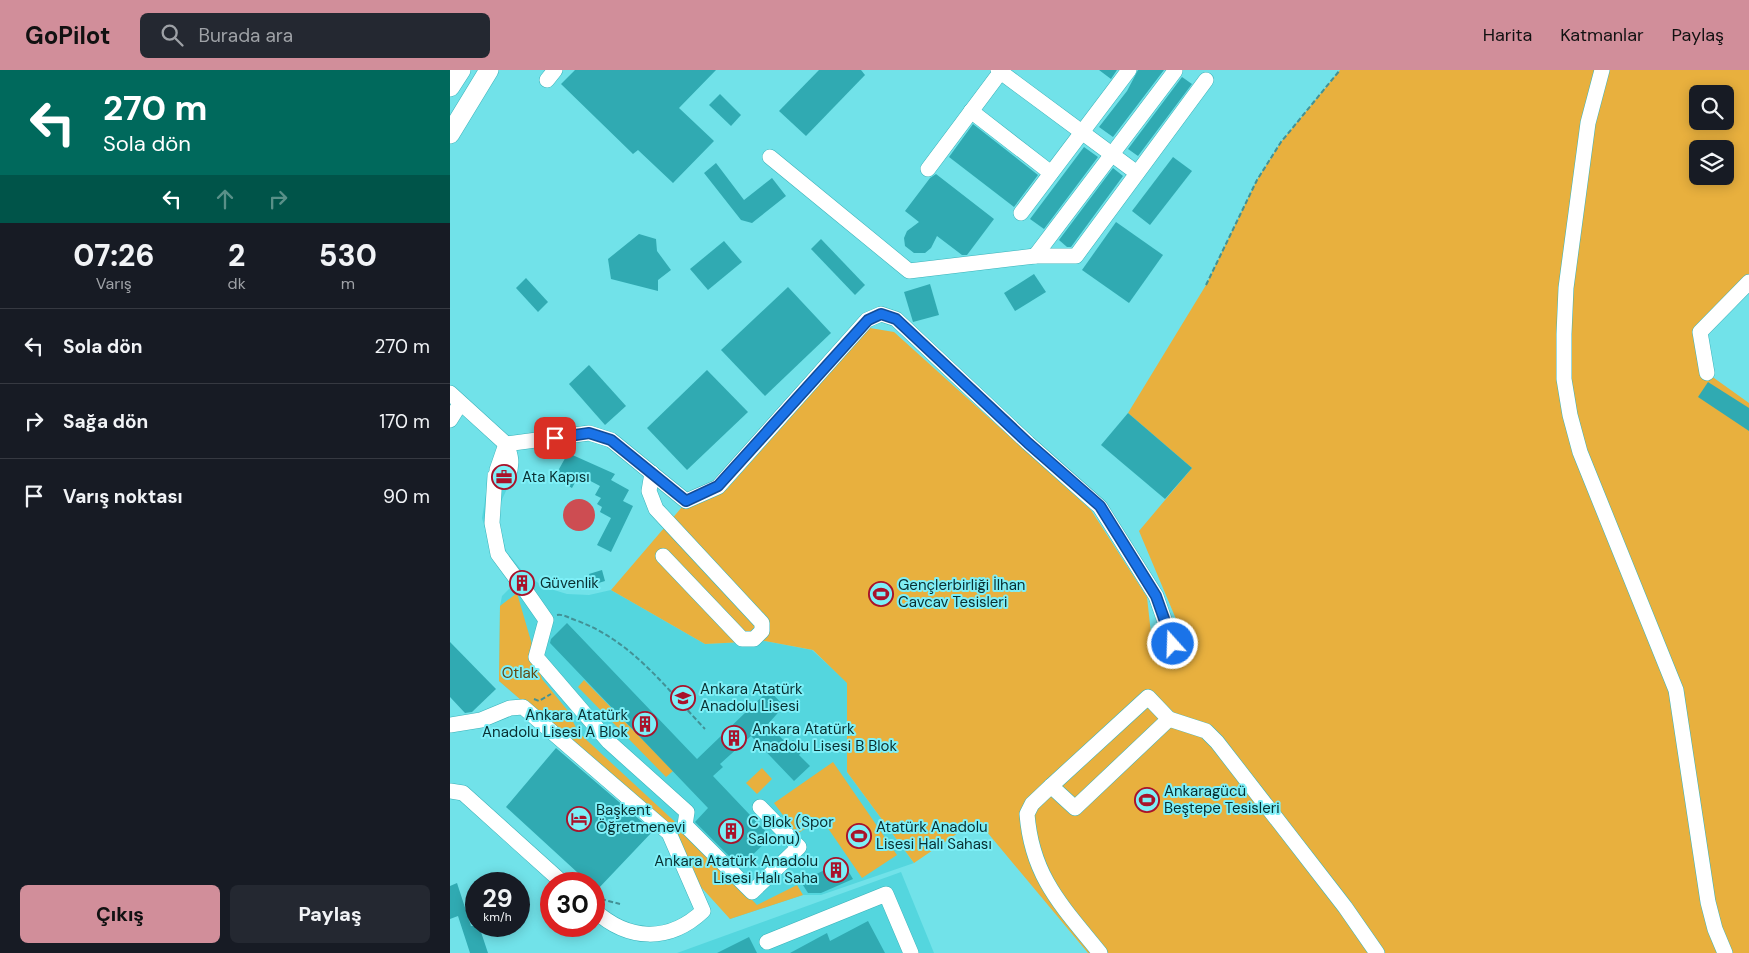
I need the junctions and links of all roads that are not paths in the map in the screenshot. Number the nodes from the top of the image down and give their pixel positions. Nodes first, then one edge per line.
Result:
1 (461, 70) edge
2 (489, 70) edge
3 (1129, 70) edge
4 (1602, 70) edge
5 (1000, 71) edge
6 (1175, 71) edge
7 (1206, 80) dead end
8 (450, 87) edge
9 (971, 110) junction
10 (1082, 132) junction
11 (450, 134) edge
12 (1112, 155) junction
13 (770, 157) dead end
14 (928, 169) dead end
15 (1051, 172) junction
16 (1137, 173) junction
17 (1021, 213) dead end
18 (1035, 256) junction
19 (1749, 282) edge
20 (1707, 373) dead end
21 (455, 398) edge
22 (450, 420) edge
23 (506, 444) junction
24 (652, 473) junction
25 (663, 556) dead end
26 (1173, 644) dead end
27 (1168, 719) junction
28 (450, 725) edge
29 (1051, 786) junction
30 (450, 791) edge
31 (760, 807) dead end
32 (551, 872) edge
33 (605, 919) edge
34 (767, 942) dead end
35 (911, 953) edge
36 (1100, 953) edge
37 (1378, 953) edge
38 (1725, 953) edge

1 - 8 main road
2 - 11 main road
3 - 10 street
4 - 38 street
5 - 9 street
5 - 10 street
6 - 12 street
7 - 16 street
9 - 14 street
9 - 15 street
10 - 12 street
10 - 15 street
12 - 16 street
12 - 18 street
13 - 18 street
15 - 17 street
16 - 18 street
19 - 20 street
21 - 22 street
21 - 23 street
23 - 24 street
23 - 31 street
24 - 25 street
24 - 26 street
27 - 29 street
27 - 29 street
27 - 37 street
28 - 33 street
29 - 36 street
30 - 32 street
34 - 35 street

